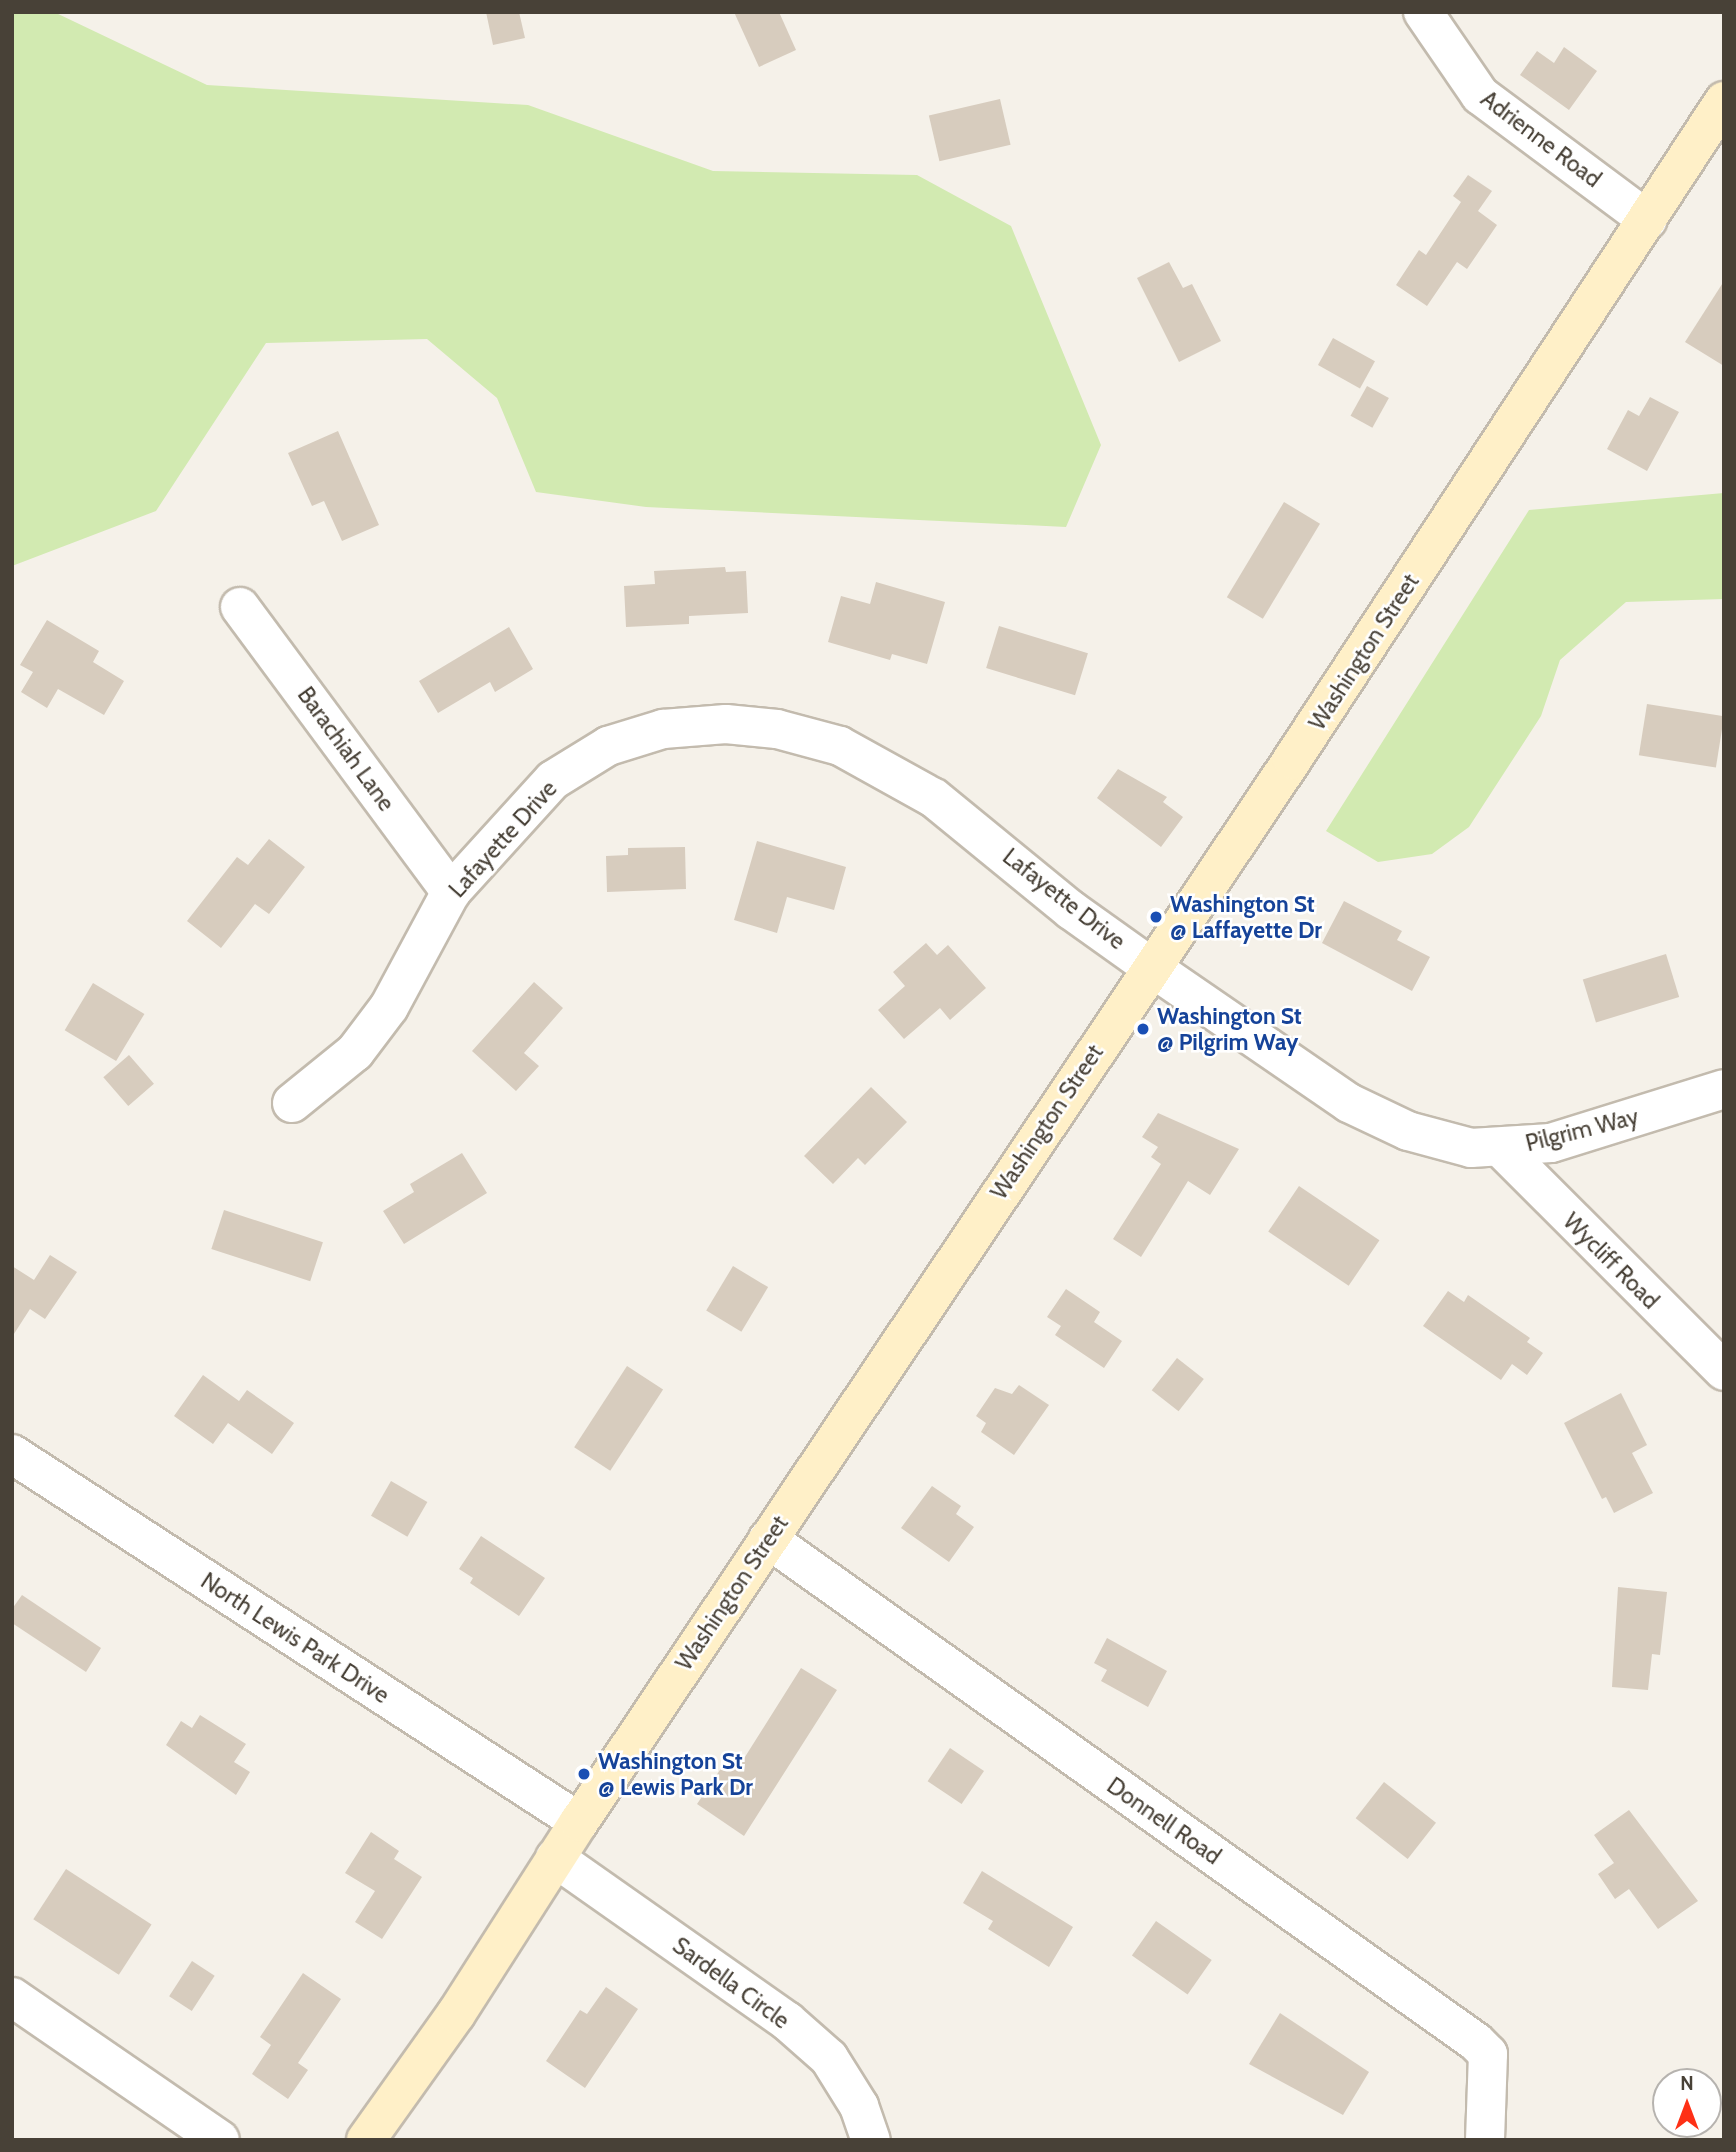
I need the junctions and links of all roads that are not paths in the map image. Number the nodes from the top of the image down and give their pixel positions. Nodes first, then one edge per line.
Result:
1 (1423, 12) edge
2 (1724, 101) edge
3 (1648, 220) junction
4 (240, 607) dead end
5 (451, 892) junction
6 (1151, 967) junction
7 (1724, 1089) edge
8 (292, 1103) dead end
9 (1501, 1148) junction
10 (1724, 1371) edge
11 (12, 1454) edge
12 (768, 1539) junction
13 (579, 1822) junction
14 (555, 1858) junction
15 (12, 1997) edge
16 (220, 2140) edge
17 (366, 2140) edge
18 (871, 2140) edge
19 (1485, 2140) edge

1 - 3 street, Adrienne Road
2 - 3 main road, Washington Street
3 - 6 main road, Washington Street
4 - 5 street, Barachiah Lane
5 - 6 street, Lafayette Drive
5 - 8 street, Lafayette Drive
6 - 9 street, Pilgrim Way
6 - 12 main road, Washington Street
7 - 9 street, Pilgrim Way
9 - 10 street, Wycliff Road
11 - 13 street, North Lewis Park Drive
12 - 13 main road, Washington Street
12 - 19 street, Donnell Road
13 - 14 main road, Washington Street
14 - 17 main road, Washington Street
14 - 18 street, Sardella Circle
15 - 16 street

